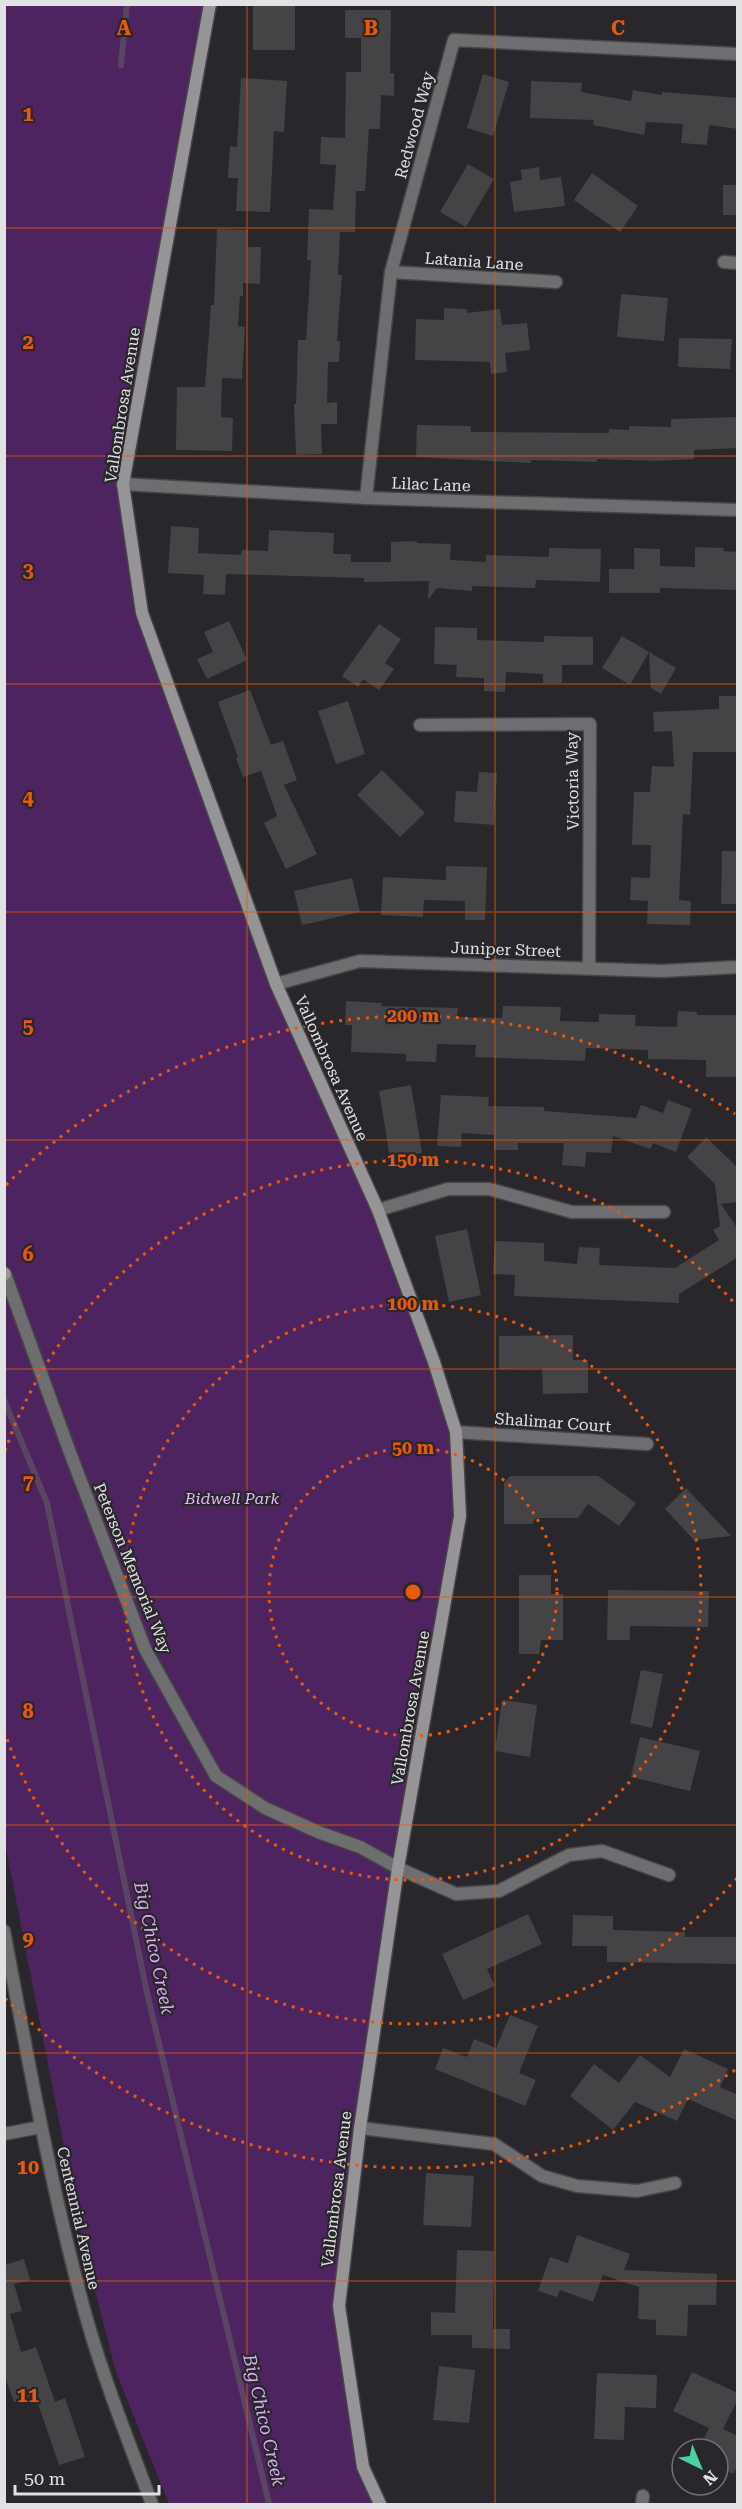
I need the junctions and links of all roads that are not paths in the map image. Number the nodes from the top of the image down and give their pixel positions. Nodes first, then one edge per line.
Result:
1 (210, 4) edge
2 (738, 54) edge
3 (724, 262) dead end
4 (738, 263) edge
5 (391, 272) junction
6 (556, 282) dead end
7 (123, 484) junction
8 (366, 498) junction
9 (738, 510) edge
10 (420, 725) dead end
11 (589, 968) junction
12 (738, 968) edge
13 (276, 984) junction
14 (378, 1210) junction
15 (664, 1212) dead end
16 (5, 1274) edge
17 (456, 1432) junction
18 (647, 1444) dead end
19 (398, 1868) junction
20 (669, 1875) dead end
21 (4, 1931) edge
22 (41, 2127) junction
23 (360, 2128) junction
24 (4, 2134) edge
25 (675, 2183) dead end
26 (152, 2505) edge
27 (380, 2505) edge

1 - 7 street, Vallombrosa Avenue
2 - 5 street, Redwood Way
3 - 4 street
5 - 6 street, Latania Lane
5 - 8 street, Redwood Way
7 - 8 street, Lilac Lane
7 - 13 street, Vallombrosa Avenue
8 - 9 street, Lilac Lane
10 - 11 street, Victoria Way
11 - 12 street, Juniper Street
11 - 13 street, Juniper Street
13 - 14 street, Vallombrosa Avenue
14 - 15 street
14 - 17 street, Vallombrosa Avenue
16 - 19 street, Peterson Memorial Way
17 - 18 street, Shalimar Court
17 - 19 street, Vallombrosa Avenue
19 - 20 street, Peterson Memorial Way
19 - 23 street, Vallombrosa Avenue
21 - 22 street, Centennial Avenue
22 - 24 street
22 - 26 street, Centennial Avenue
23 - 25 street
23 - 27 street, Vallombrosa Avenue

